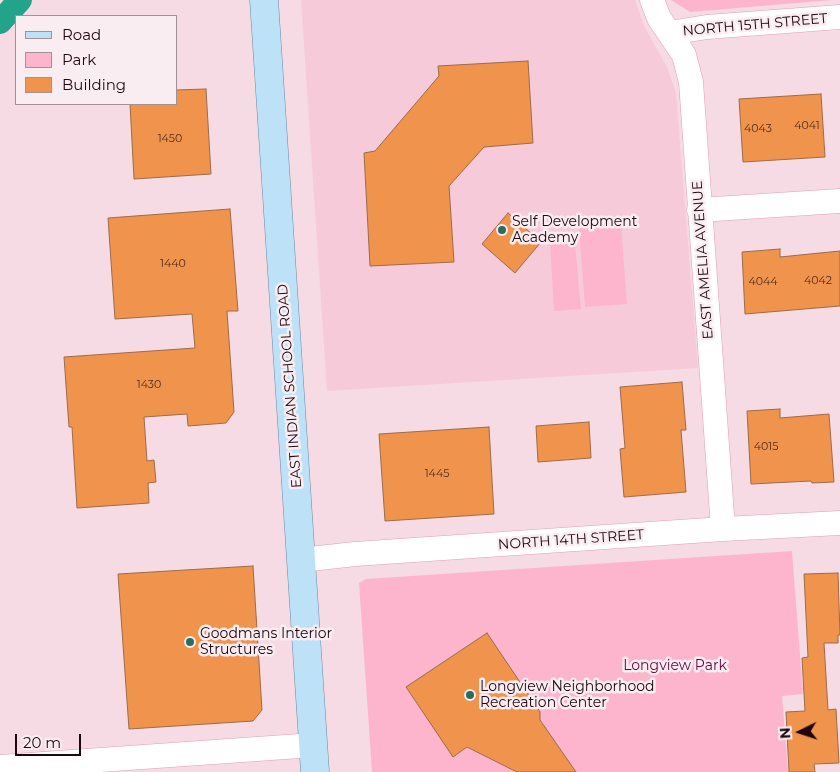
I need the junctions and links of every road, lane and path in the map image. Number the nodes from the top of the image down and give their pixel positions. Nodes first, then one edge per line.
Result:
1 (264, 0) edge
2 (652, 0) edge
3 (840, 18) edge
4 (670, 33) junction
5 (840, 201) edge
6 (699, 210) junction
7 (840, 523) edge
8 (723, 529) junction
9 (301, 560) junction
10 (314, 745) junction
11 (0, 766) edge
12 (24, 768) edge
13 (316, 772) edge

1 - 9 main road, EAST INDIAN SCHOOL ROAD
2 - 4 street, EAST AMELIA AVENUE
3 - 4 street, NORTH 15TH STREET
4 - 6 street, EAST AMELIA AVENUE
5 - 6 street
6 - 8 street, EAST AMELIA AVENUE
7 - 8 street, NORTH 14TH STREET
8 - 9 street, NORTH 14TH STREET
9 - 10 main road, EAST INDIAN SCHOOL ROAD
10 - 12 street
10 - 13 main road, EAST INDIAN SCHOOL ROAD
11 - 12 street

